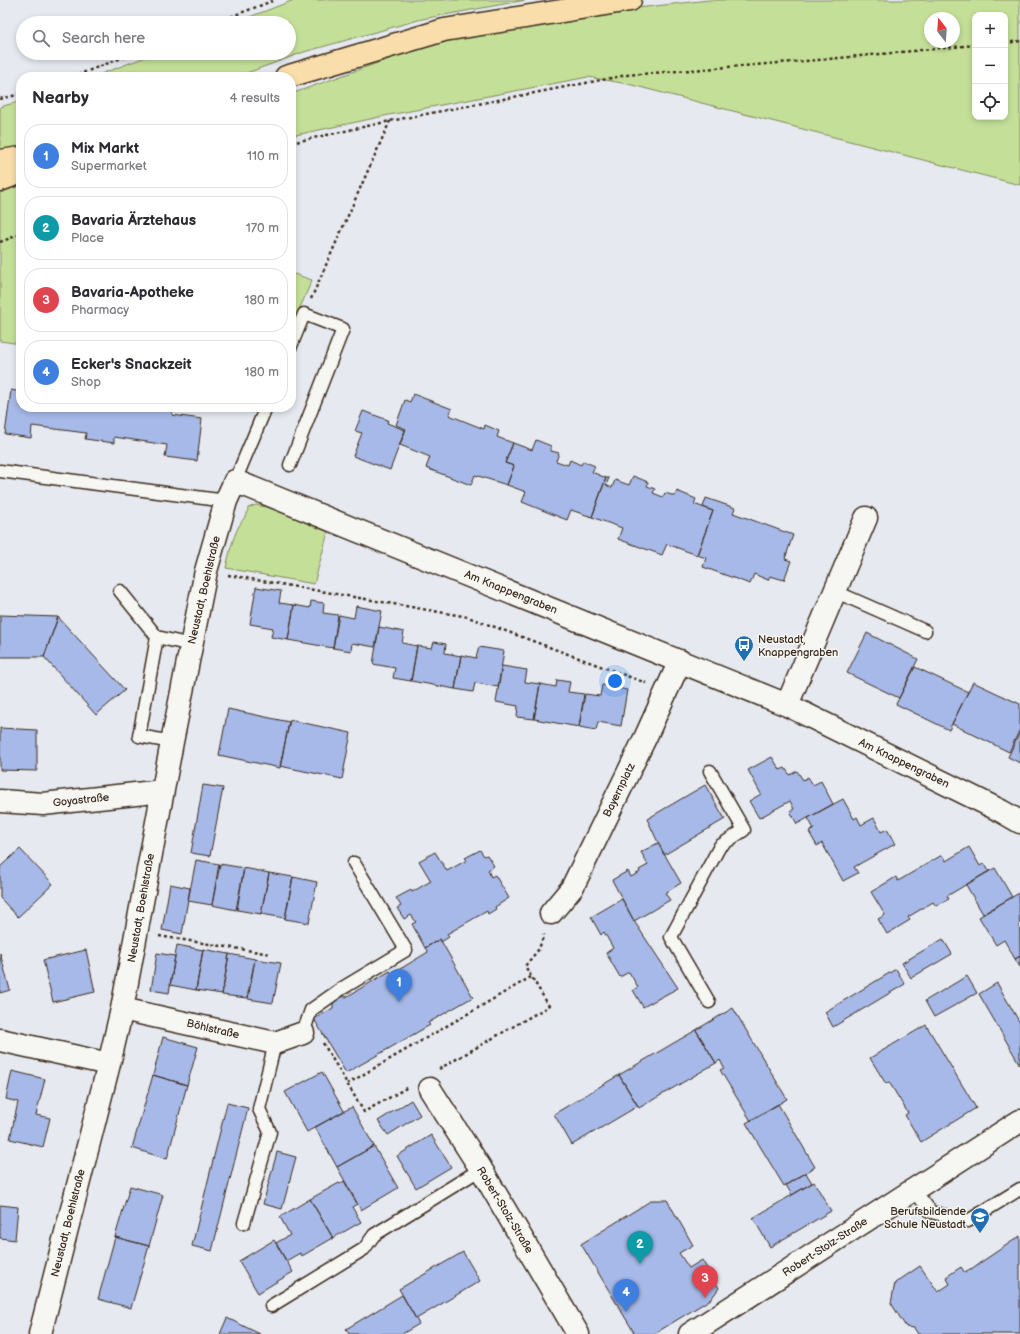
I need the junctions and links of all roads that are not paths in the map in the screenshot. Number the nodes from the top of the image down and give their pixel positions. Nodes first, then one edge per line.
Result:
1 (630, 0) edge
2 (296, 74) edge
3 (16, 159) edge
4 (0, 161) edge
5 (16, 174) edge
6 (0, 180) edge
7 (296, 334) edge
8 (264, 412) edge
9 (290, 465) dead end
10 (0, 472) edge
11 (235, 481) junction
12 (226, 501) junction
13 (866, 518) dead end
14 (120, 591) dead end
15 (834, 591) junction
16 (925, 631) dead end
17 (157, 637) junction
18 (191, 644) junction
19 (680, 661) junction
20 (787, 704) junction
21 (172, 742) junction
22 (710, 771) dead end
23 (163, 791) junction
24 (0, 802) edge
25 (1020, 822) edge
26 (354, 863) dead end
27 (551, 913) road end
28 (709, 1002) dead end
29 (122, 1008) junction
30 (303, 1033) joint
31 (0, 1040) edge
32 (275, 1043) junction
33 (109, 1064) junction
34 (426, 1083) road end
35 (1020, 1120) edge
36 (481, 1169) junction
37 (1020, 1189) edge
38 (914, 1190) junction
39 (244, 1223) dead end
40 (271, 1306) dead end
41 (40, 1334) edge
42 (578, 1334) edge
43 (690, 1334) edge

1 - 2 main road
3 - 4 main road
5 - 6 main road
7 - 9 lane
8 - 11 lane
10 - 12 lane
11 - 12 street, Neustadt, Boehlstraße
11 - 19 street, Am Knappengraben
12 - 18 street, Neustadt, Boehlstraße
13 - 15 street
14 - 17 lane
15 - 16 lane
15 - 20 street
17 - 18 lane
17 - 21 lane
18 - 21 street, Neustadt, Boehlstraße
19 - 20 street, Am Knappengraben
19 - 27 street, Bayernplatz
20 - 25 street, Am Knappengraben
21 - 23 street, Neustadt, Boehlstraße
22 - 28 lane
23 - 24 street, Goyastraße
23 - 29 street, Neustadt, Boehlstraße
26 - 30 lane
29 - 32 street, Böhlstraße
29 - 33 street, Neustadt, Boehlstraße
30 - 32 street
31 - 33 street
32 - 39 lane
33 - 41 street, Neustadt, Boehlstraße
34 - 36 street, Robert-Stolz-Straße
35 - 38 street, Robert-Stolz-Straße
36 - 40 lane
36 - 42 street, Robert-Stolz-Straße
37 - 38 lane
38 - 43 street, Robert-Stolz-Straße

